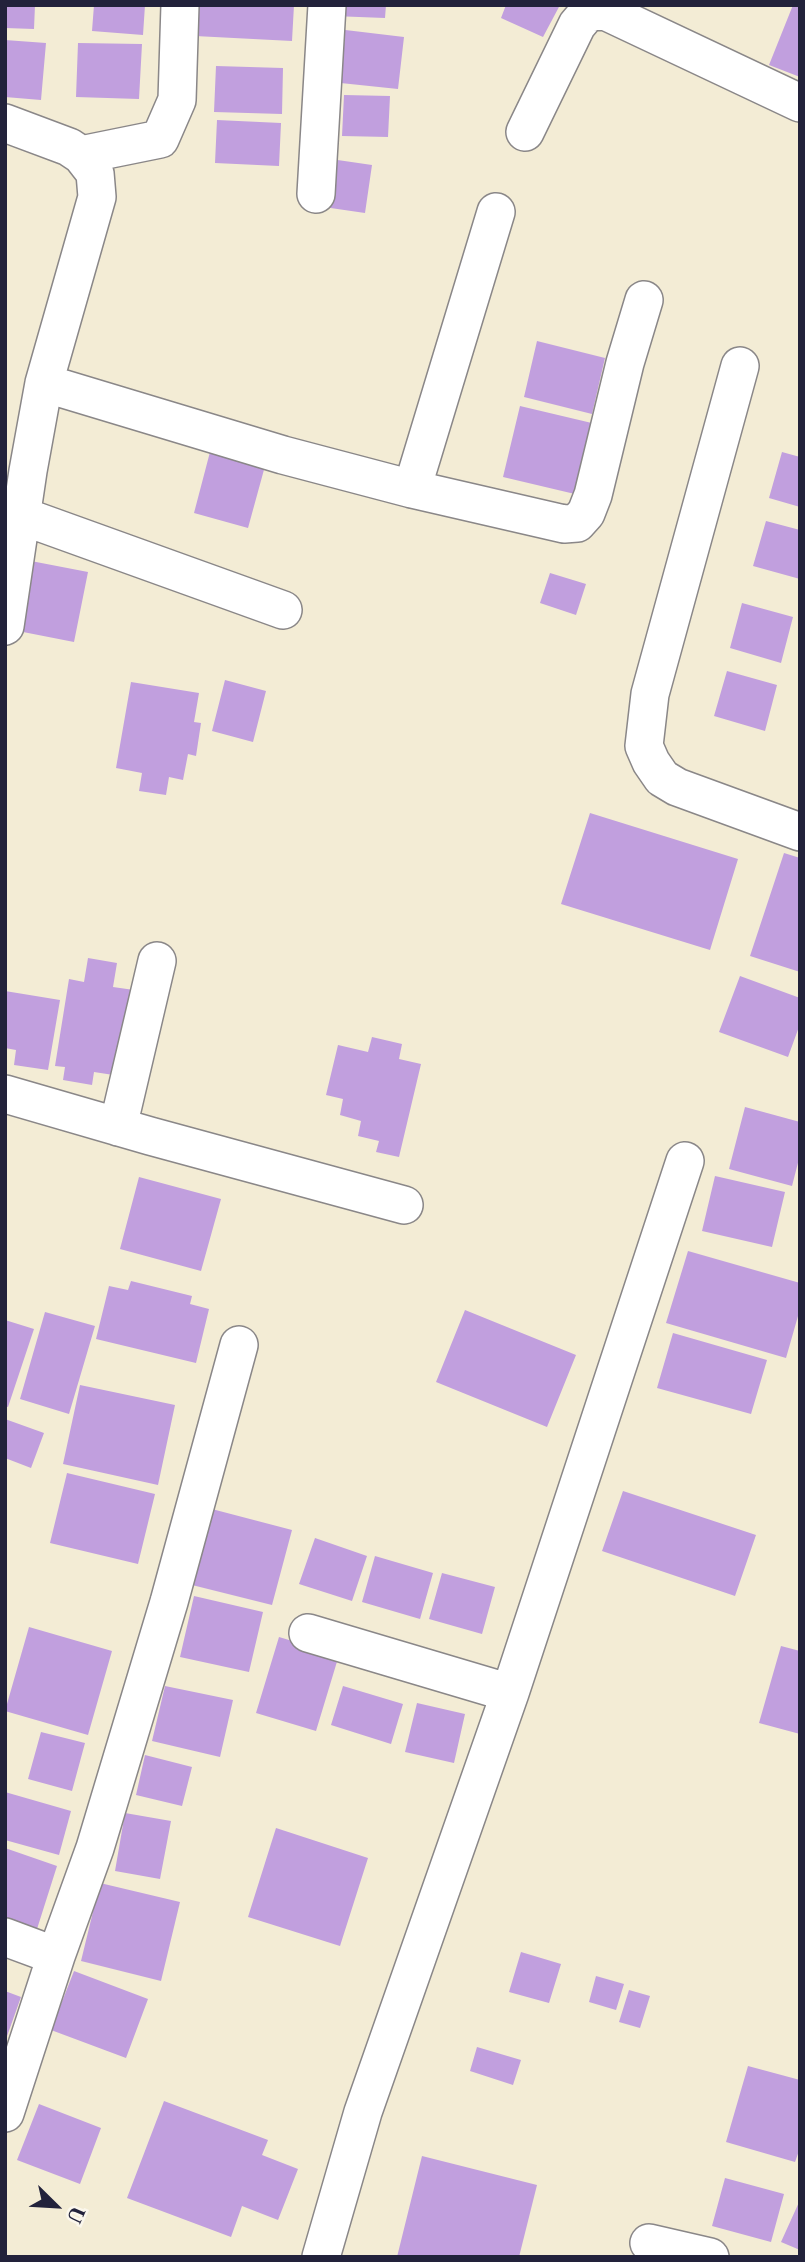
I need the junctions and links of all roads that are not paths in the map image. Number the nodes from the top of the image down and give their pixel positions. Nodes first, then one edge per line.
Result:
1 (180, 5) edge
2 (327, 5) edge
3 (606, 8) edge
4 (800, 103) edge
5 (5, 123) edge
6 (525, 132) dead end
7 (81, 155) junction
8 (316, 194) dead end
9 (496, 212) dead end
10 (644, 300) dead end
11 (740, 366) dead end
12 (44, 383) junction
13 (17, 470) edge
14 (412, 489) junction
15 (22, 516) junction
16 (284, 610) dead end
17 (5, 626) edge
18 (800, 832) edge
19 (157, 961) dead end
20 (5, 1094) edge
21 (118, 1127) junction
22 (685, 1161) dead end
23 (404, 1205) dead end
24 (239, 1345) dead end
25 (308, 1633) dead end
26 (510, 1693) junction
27 (5, 1937) edge
28 (56, 1956) junction
29 (5, 2113) edge
30 (649, 2243) dead end
31 (321, 2257) edge
32 (710, 2257) edge

1 - 7 street
2 - 8 street
3 - 4 street
3 - 6 street
5 - 7 street
7 - 12 street
9 - 14 street
10 - 14 street
11 - 18 street
12 - 13 street
12 - 14 street
13 - 15 street
15 - 16 street
15 - 17 street
19 - 21 street
20 - 21 street
21 - 23 street
22 - 26 street
24 - 28 street
25 - 26 street
26 - 31 street
27 - 28 street
28 - 29 street
30 - 32 street

